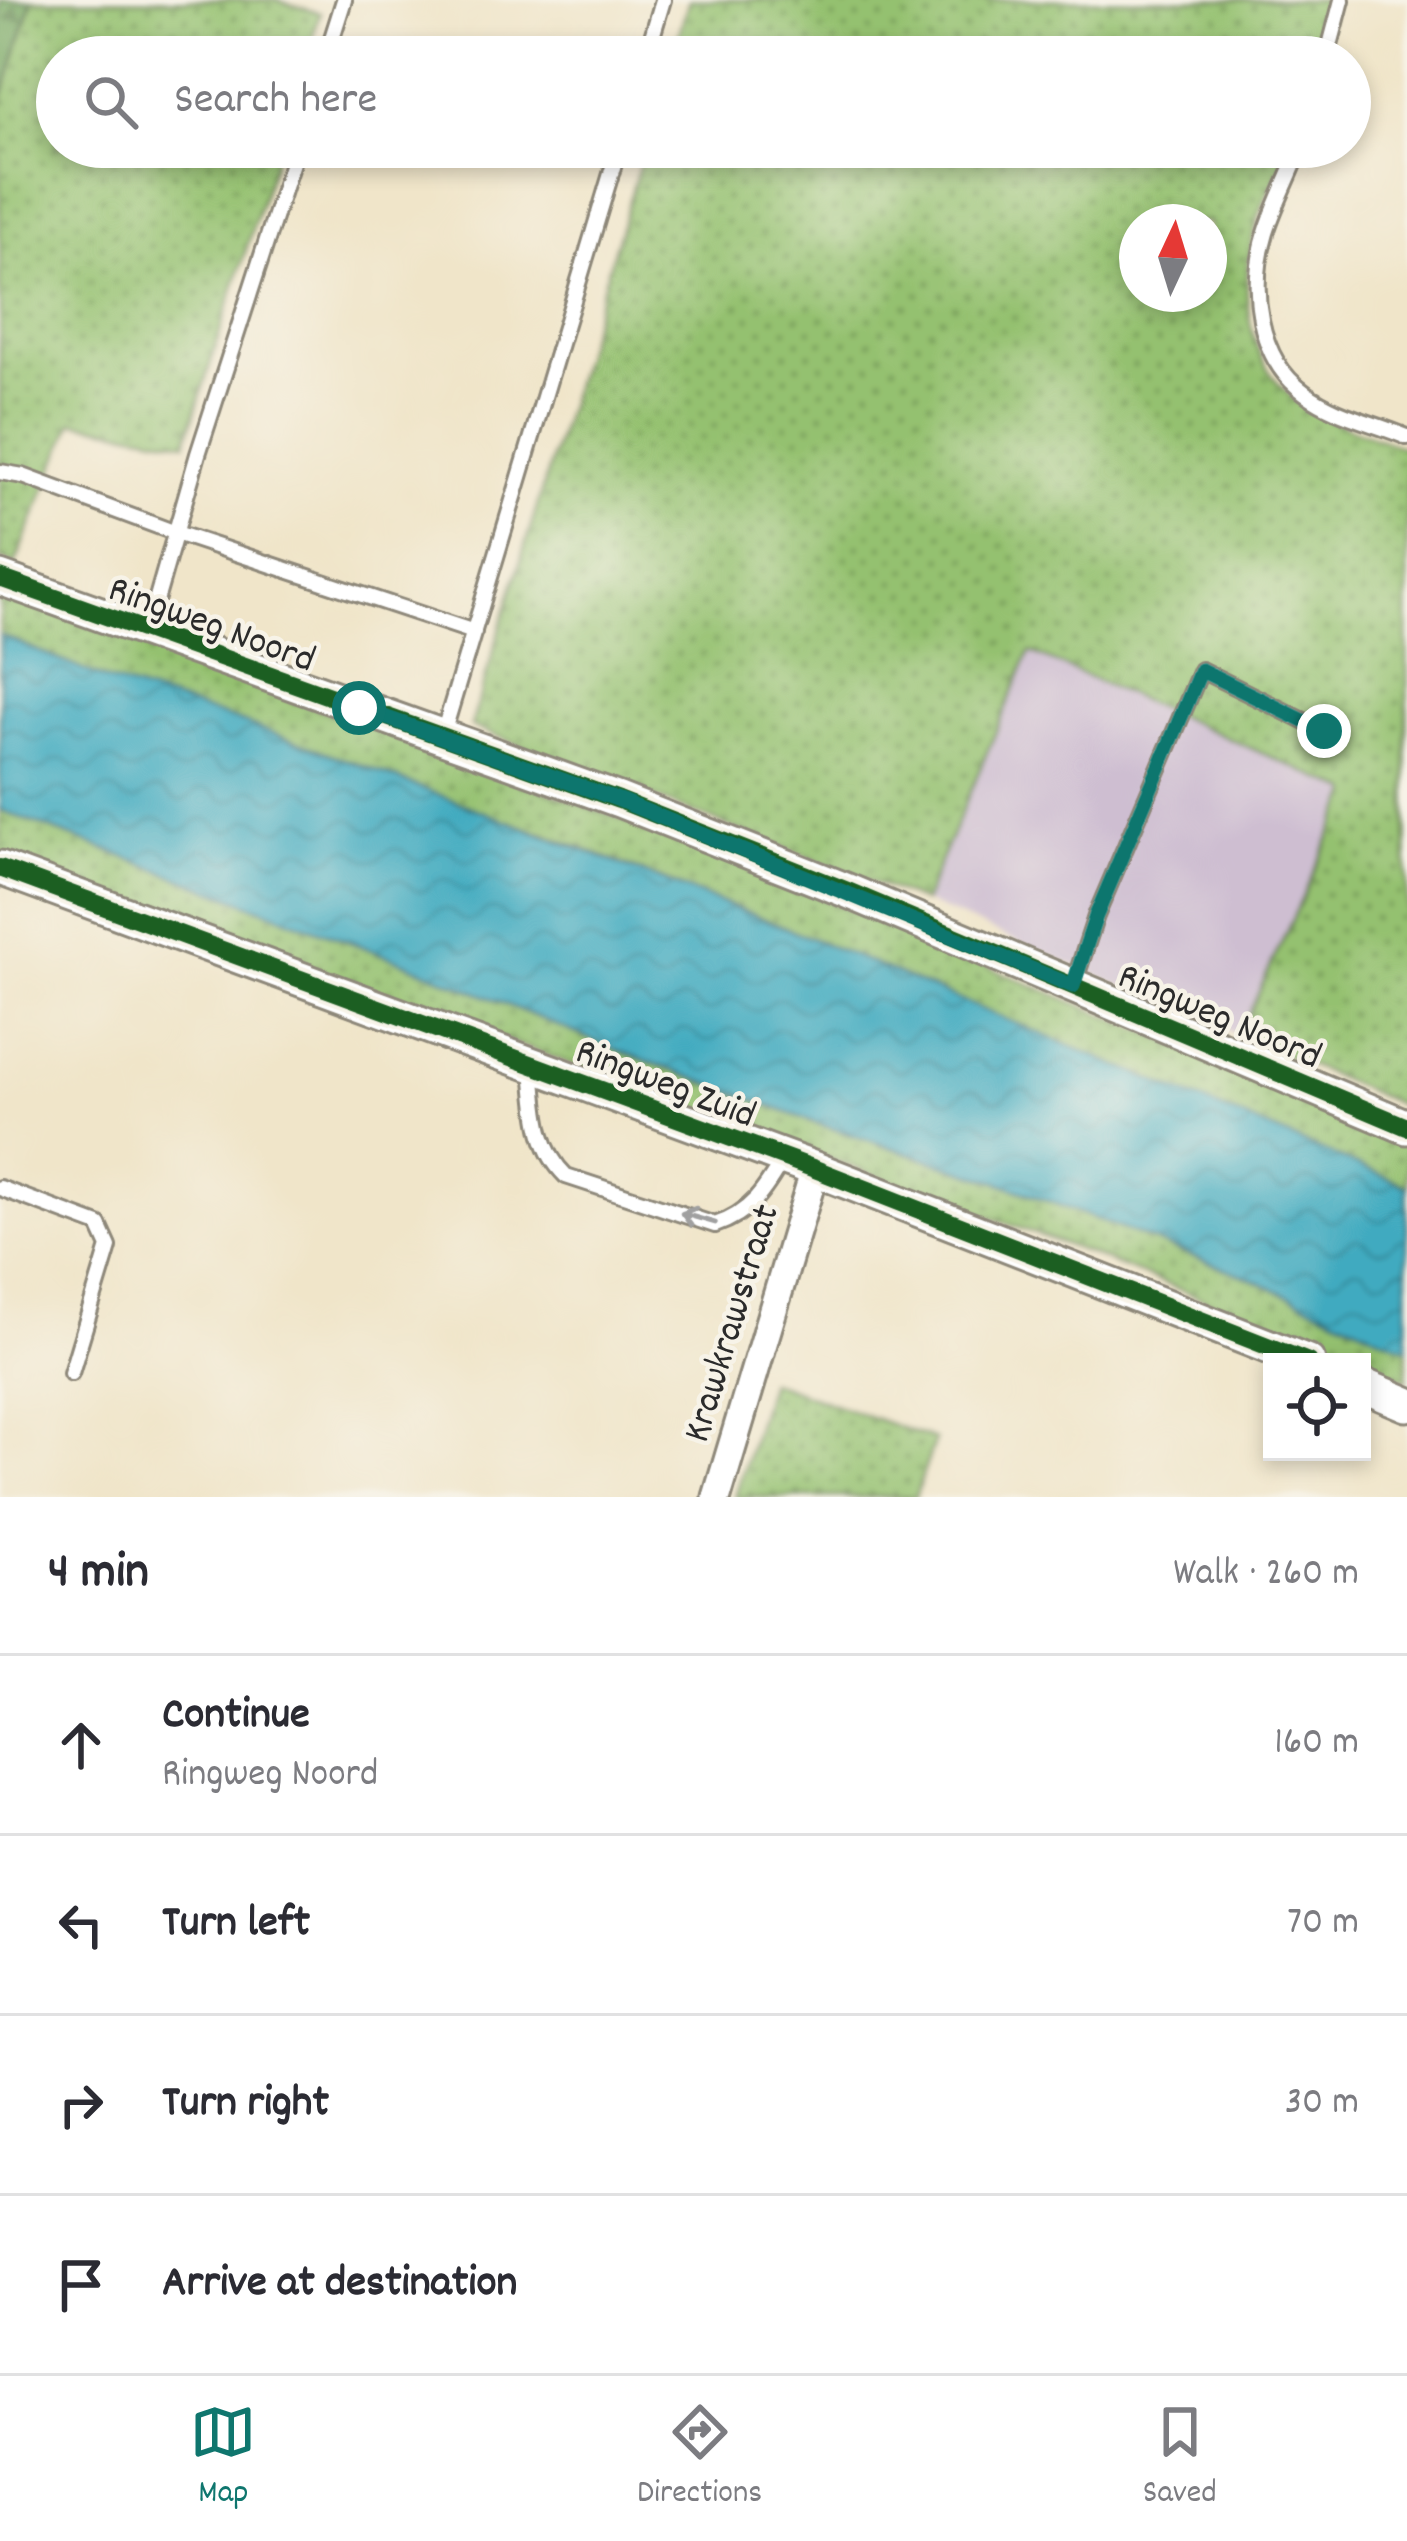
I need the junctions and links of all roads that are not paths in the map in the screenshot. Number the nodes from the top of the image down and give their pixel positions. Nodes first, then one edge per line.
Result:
1 (344, 0) edge
2 (663, 0) edge
3 (1342, 0) edge
4 (333, 36) edge
5 (652, 36) edge
6 (1333, 36) edge
7 (290, 168) edge
8 (613, 168) edge
9 (1292, 168) edge
10 (1407, 436) edge
11 (0, 472) edge
12 (176, 532) junction
13 (0, 578) edge
14 (474, 632) junction
15 (146, 634) junction
16 (1324, 731) dead end
17 (442, 737) junction
18 (0, 868) edge
19 (1073, 986) junction
20 (532, 1065) junction
21 (1407, 1126) edge
22 (799, 1164) junction
23 (0, 1188) edge
24 (1285, 1353) edge
25 (71, 1372) dead end
26 (1371, 1389) edge
27 (1407, 1404) edge
28 (717, 1497) edge

1 - 4 lane
2 - 5 lane
3 - 6 lane
7 - 12 lane
8 - 14 lane
9 - 10 lane
11 - 12 lane
12 - 14 lane
12 - 15 lane
13 - 15 street, Ringweg Noord
14 - 17 lane
15 - 17 street, Ringweg Noord
16 - 19 lane
17 - 19 street, Ringweg Noord
18 - 20 street, Ringweg Zuid
19 - 21 street, Ringweg Noord
20 - 22 street, Ringweg Zuid
22 -> 20 lane
22 - 24 street, Ringweg Zuid
22 - 28 street, Krawkrawstraat
23 - 25 lane
26 - 27 street

